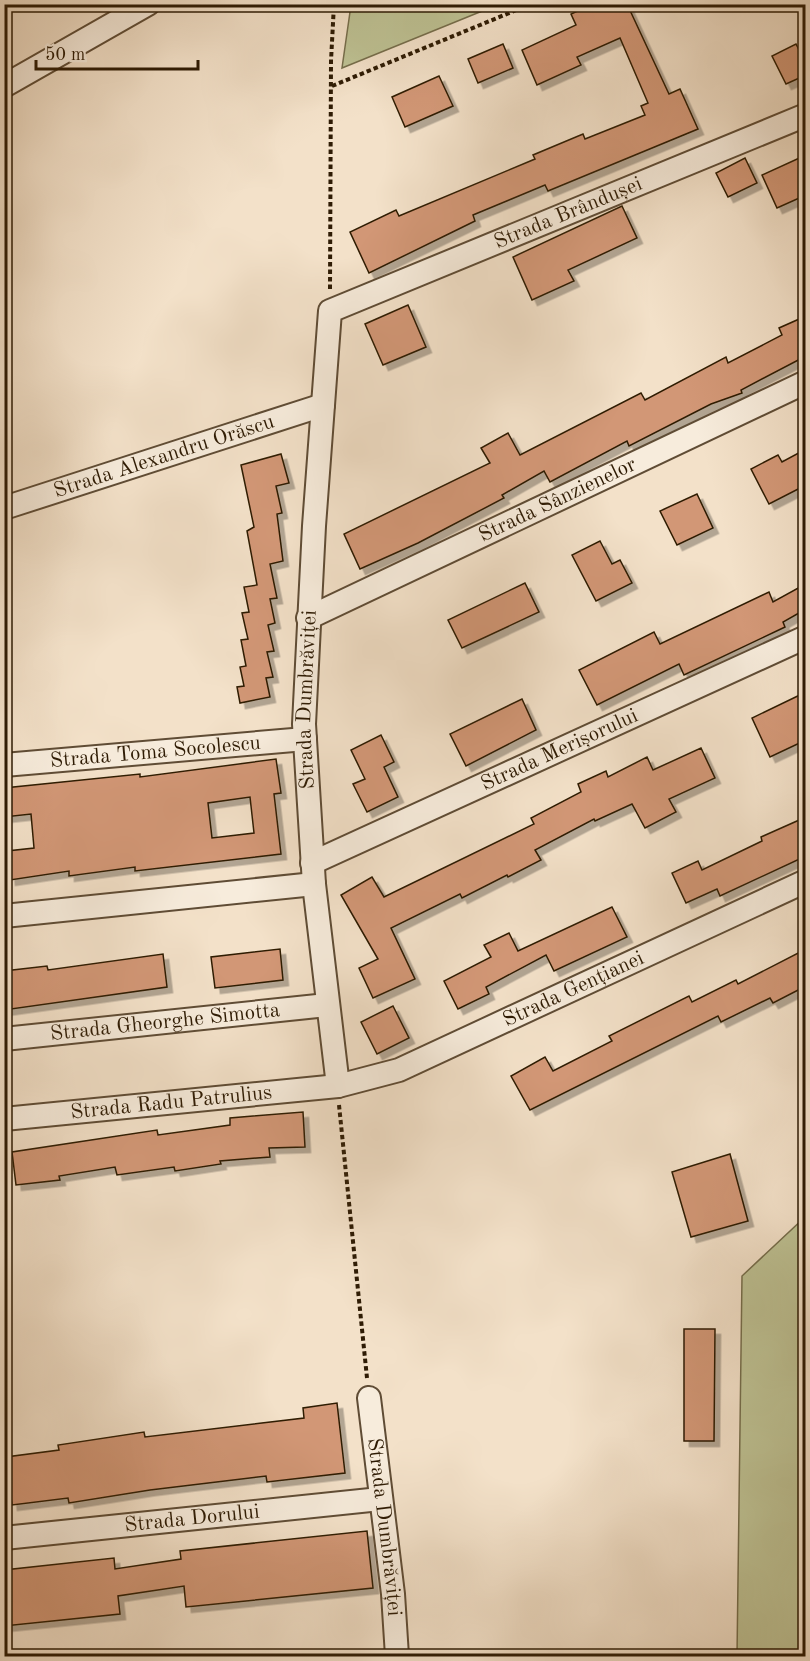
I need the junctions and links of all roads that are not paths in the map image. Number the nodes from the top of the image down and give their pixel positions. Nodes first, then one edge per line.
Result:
1 (148, 4) edge
2 (4, 86) edge
3 (806, 115) edge
4 (330, 311) joint
5 (806, 382) edge
6 (323, 405) junction
7 (4, 508) edge
8 (308, 618) junction
9 (806, 637) edge
10 (305, 739) junction
11 (4, 765) edge
12 (313, 874) junction
13 (806, 881) edge
14 (4, 916) edge
15 (327, 1005) junction
16 (4, 1039) edge
17 (338, 1086) junction
18 (4, 1119) edge
19 (369, 1398) road end
20 (380, 1499) junction
21 (4, 1538) edge
22 (397, 1656) edge

1 - 2 street
3 - 4 street, Strada Brândușei
4 - 6 street, Strada Dumbrăviței
5 - 8 street, Strada Sânzienelor
6 - 7 street, Strada Alexandru Orăscu
6 - 8 street, Strada Dumbrăviței
8 - 10 street, Strada Dumbrăviței
9 - 12 street, Strada Merișorului
10 - 11 street, Strada Toma Socolescu
10 - 12 street, Strada Dumbrăviței
12 - 14 street, Strada Merișorului
12 - 15 street, Strada Dumbrăviței
13 - 17 street, Strada Gențianei
15 - 16 street, Strada Gheorghe Simotta
15 - 17 street, Strada Dumbrăviței
17 - 18 street, Strada Radu Patrulius
19 - 20 street, Strada Dumbrăviței
20 - 21 street, Strada Dorului
20 - 22 street, Strada Dumbrăviței

